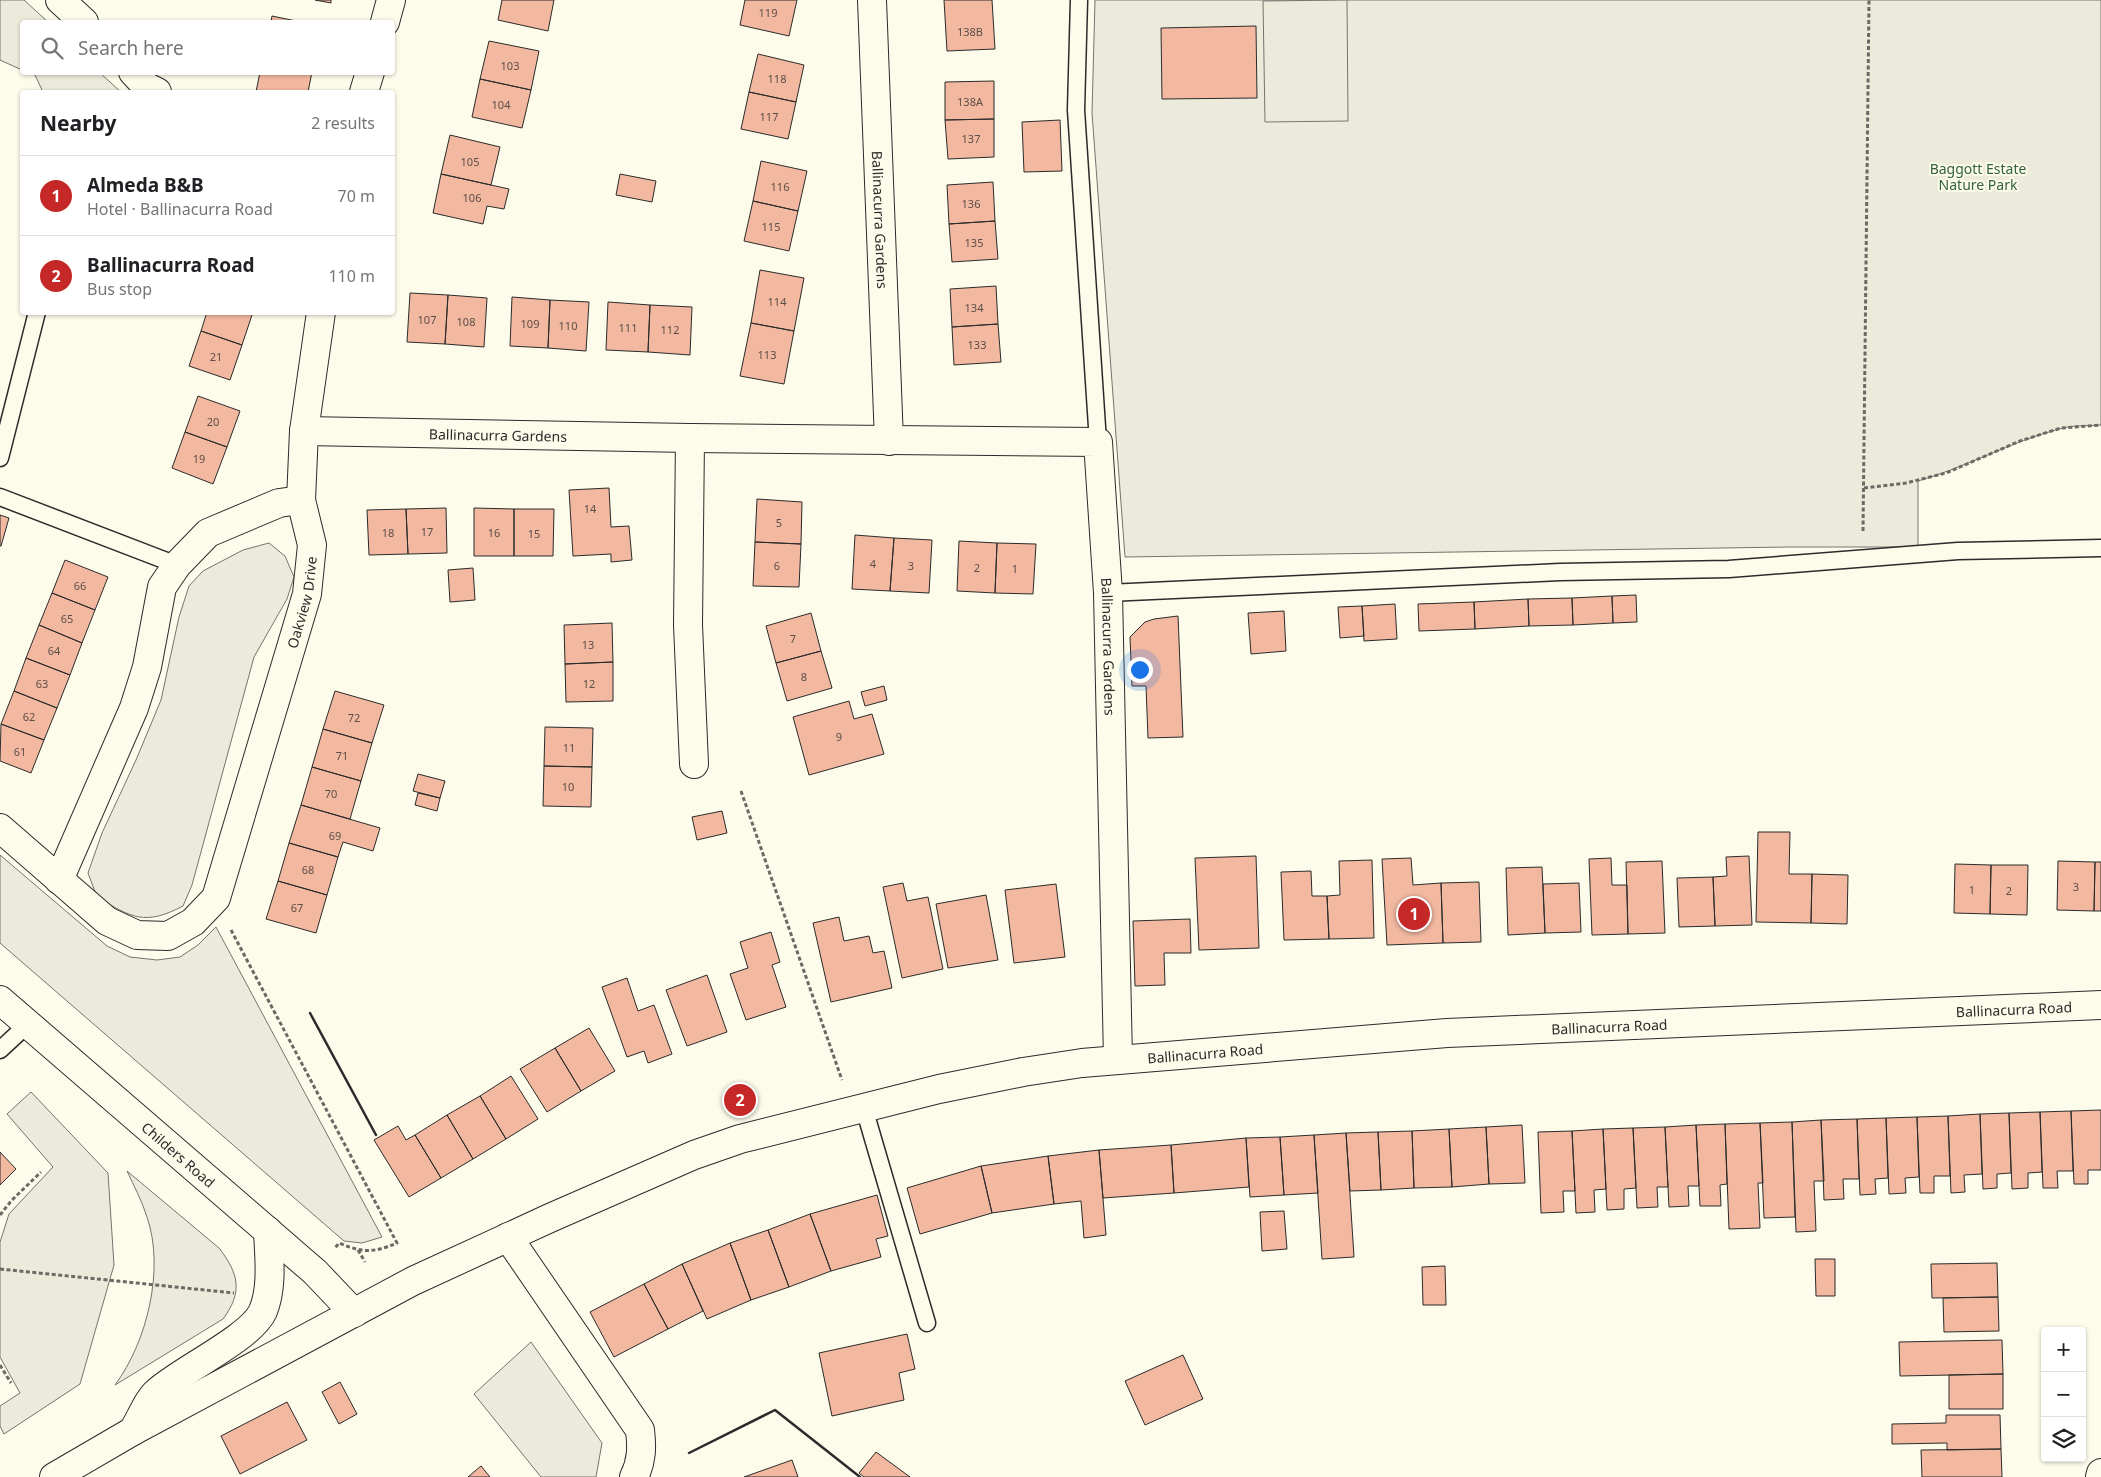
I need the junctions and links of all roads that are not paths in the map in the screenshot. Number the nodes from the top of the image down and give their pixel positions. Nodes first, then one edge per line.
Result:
1 (60, 0) edge
2 (391, 0) edge
3 (872, 0) edge
4 (1079, 0) edge
5 (82, 20) edge
6 (385, 20) edge
7 (137, 75) edge
8 (369, 75) edge
9 (154, 90) edge
10 (365, 90) edge
11 (36, 315) edge
12 (321, 315) edge
13 (304, 431) junction
14 (690, 438) junction
15 (889, 441) junction
16 (1098, 442) junction
17 (0, 458) edge
18 (0, 497) edge
19 (302, 500) junction
20 (2101, 548) edge
21 (177, 565) junction
22 (1108, 593) junction
23 (694, 764) dead end
24 (0, 828) edge
25 (59, 880) junction
26 (0, 1000) edge
27 (2101, 1005) edge
28 (28, 1024) junction
29 (0, 1050) edge
30 (1118, 1060) junction
31 (858, 1109) junction
32 (268, 1231) junction
33 (508, 1237) junction
34 (354, 1313) junction
35 (927, 1323) dead end
36 (134, 1431) junction
37 (2101, 1473) edge
38 (54, 1477) edge
39 (634, 1477) edge
40 (2100, 1477) edge

1 - 5 street
2 - 6 street
3 - 15 street, Ballinacurra Gardens
4 - 16 lane
7 - 9 street
8 - 10 street
11 - 17 lane
12 - 13 street
13 - 14 street, Ballinacurra Gardens
13 - 19 street
14 - 15 street, Ballinacurra Gardens
14 - 23 street
15 - 16 street, Ballinacurra Gardens
16 - 22 street, Ballinacurra Gardens
18 - 21 lane
19 - 21 street
19 - 25 street, Oakview Drive
20 - 22 lane
21 - 25 street
22 - 30 street, Ballinacurra Gardens
24 - 25 street, Oakview Drive
26 - 28 street, Childers Road
27 - 30 street, Ballinacurra Road
28 - 29 lane
28 - 32 street, Childers Road
30 - 31 street, Ballinacurra Road
31 - 33 street, Ballinacurra Road
31 - 35 lane
32 - 34 street, Childers Road
32 - 36 street
33 - 34 street, Ballinacurra Road
33 - 39 street
34 - 36 street, Ballinacurra Road
36 - 38 street, Ballinacurra Road
37 - 40 street

